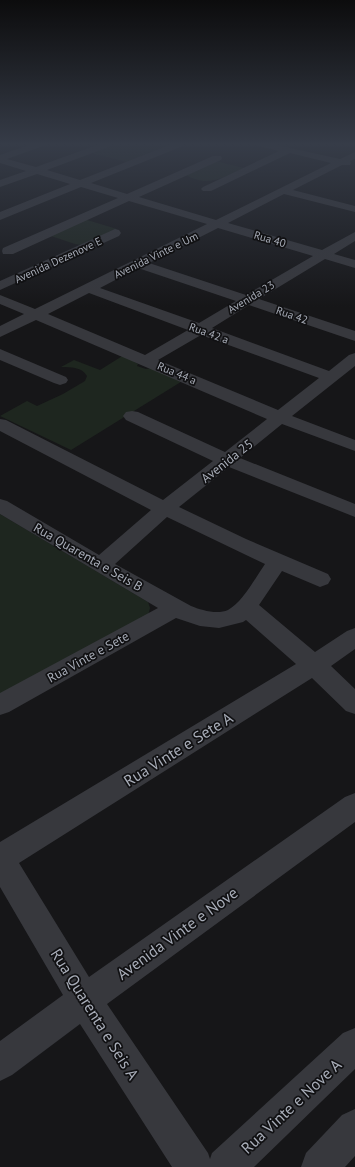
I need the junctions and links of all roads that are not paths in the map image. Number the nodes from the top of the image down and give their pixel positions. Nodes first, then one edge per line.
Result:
1 (44, 198) edge
2 (127, 198) edge
3 (130, 198) edge
4 (269, 198) edge
5 (313, 198) edge
6 (355, 209) edge
7 (0, 216) edge
8 (218, 224) junction
9 (115, 233) dead end
10 (42, 236) junction
11 (355, 236) edge
12 (81, 249) junction
13 (8, 251) dead end
14 (323, 255) junction
15 (139, 264) junction
16 (355, 264) edge
17 (0, 286) edge
18 (88, 288) junction
19 (0, 299) edge
20 (247, 299) junction
21 (37, 314) junction
22 (198, 329) junction
23 (0, 332) edge
24 (355, 336) edge
25 (0, 354) edge
26 (355, 358) edge
27 (148, 360) junction
28 (331, 377) junction
29 (60, 380) dead end
30 (132, 416) dead end
31 (281, 418) junction
32 (0, 424) edge
33 (355, 446) edge
34 (227, 460) junction
35 (0, 505) edge
36 (164, 509) junction
37 (355, 511) edge
38 (277, 562) junction
39 (100, 565) junction
40 (320, 579) dead end
41 (246, 607) junction
42 (176, 608) junction
43 (355, 637) edge
44 (314, 665) junction
45 (355, 704) edge
46 (0, 705) edge
47 (355, 806) edge
48 (0, 858) edge
49 (84, 1000) junction
50 (355, 1045) edge
51 (0, 1063) edge
52 (355, 1128) edge
53 (194, 1167) edge
54 (226, 1167) edge
55 (320, 1167) edge

1 - 7 street
2 - 10 street
3 - 8 street, Rua 40
4 - 8 street, Avenida Vinte e Um
5 - 6 street
8 - 14 street, Rua 40
8 - 15 street, Avenida Vinte e Um
9 - 12 street, Avenida Dezenove E
10 - 12 street
10 - 13 street
11 - 14 street, Avenida 23
12 - 17 street, Avenida Dezenove E
14 - 16 street, Rua 40
14 - 20 street, Avenida 23
15 - 18 street, Avenida Vinte e Um
15 - 20 street, Rua 42
18 - 21 street, Avenida Vinte e Um
18 - 22 street, Rua 42 a
19 - 21 street, Rua 44 a
20 - 22 street, Avenida 23
20 - 24 street, Rua 42
21 - 23 street, Avenida Vinte e Um
21 - 27 street, Rua 44 a
22 - 27 street, Avenida 23
22 - 28 street, Rua 42 a
25 - 29 street
26 - 28 street, Avenida 25
27 - 31 street, Rua 44 a
28 - 31 street, Avenida 25
30 - 34 street
31 - 33 street, Rua 44 a
31 - 34 street, Avenida 25
32 - 36 street
34 - 36 street, Avenida 25
34 - 37 street
35 - 39 street, Rua Quarenta e Seis B
36 - 38 street
36 - 39 street, Avenida 25
38 - 40 street
38 - 41 street
39 - 42 street, Rua Quarenta e Seis B
41 - 42 street, Rua Quarenta e Seis B
41 - 44 street
42 - 46 street, Rua Vinte e Sete
43 - 44 street, Rua Vinte e Sete A
44 - 45 street
44 - 48 street, Rua Vinte e Sete A
47 - 49 street, Avenida Vinte e Nove
48 - 49 street, Rua Quarenta e Seis A
49 - 51 street, Avenida Vinte e Nove
49 - 53 street, Rua Quarenta e Seis A
50 - 54 street, Rua Vinte e Nove A
52 - 55 street

